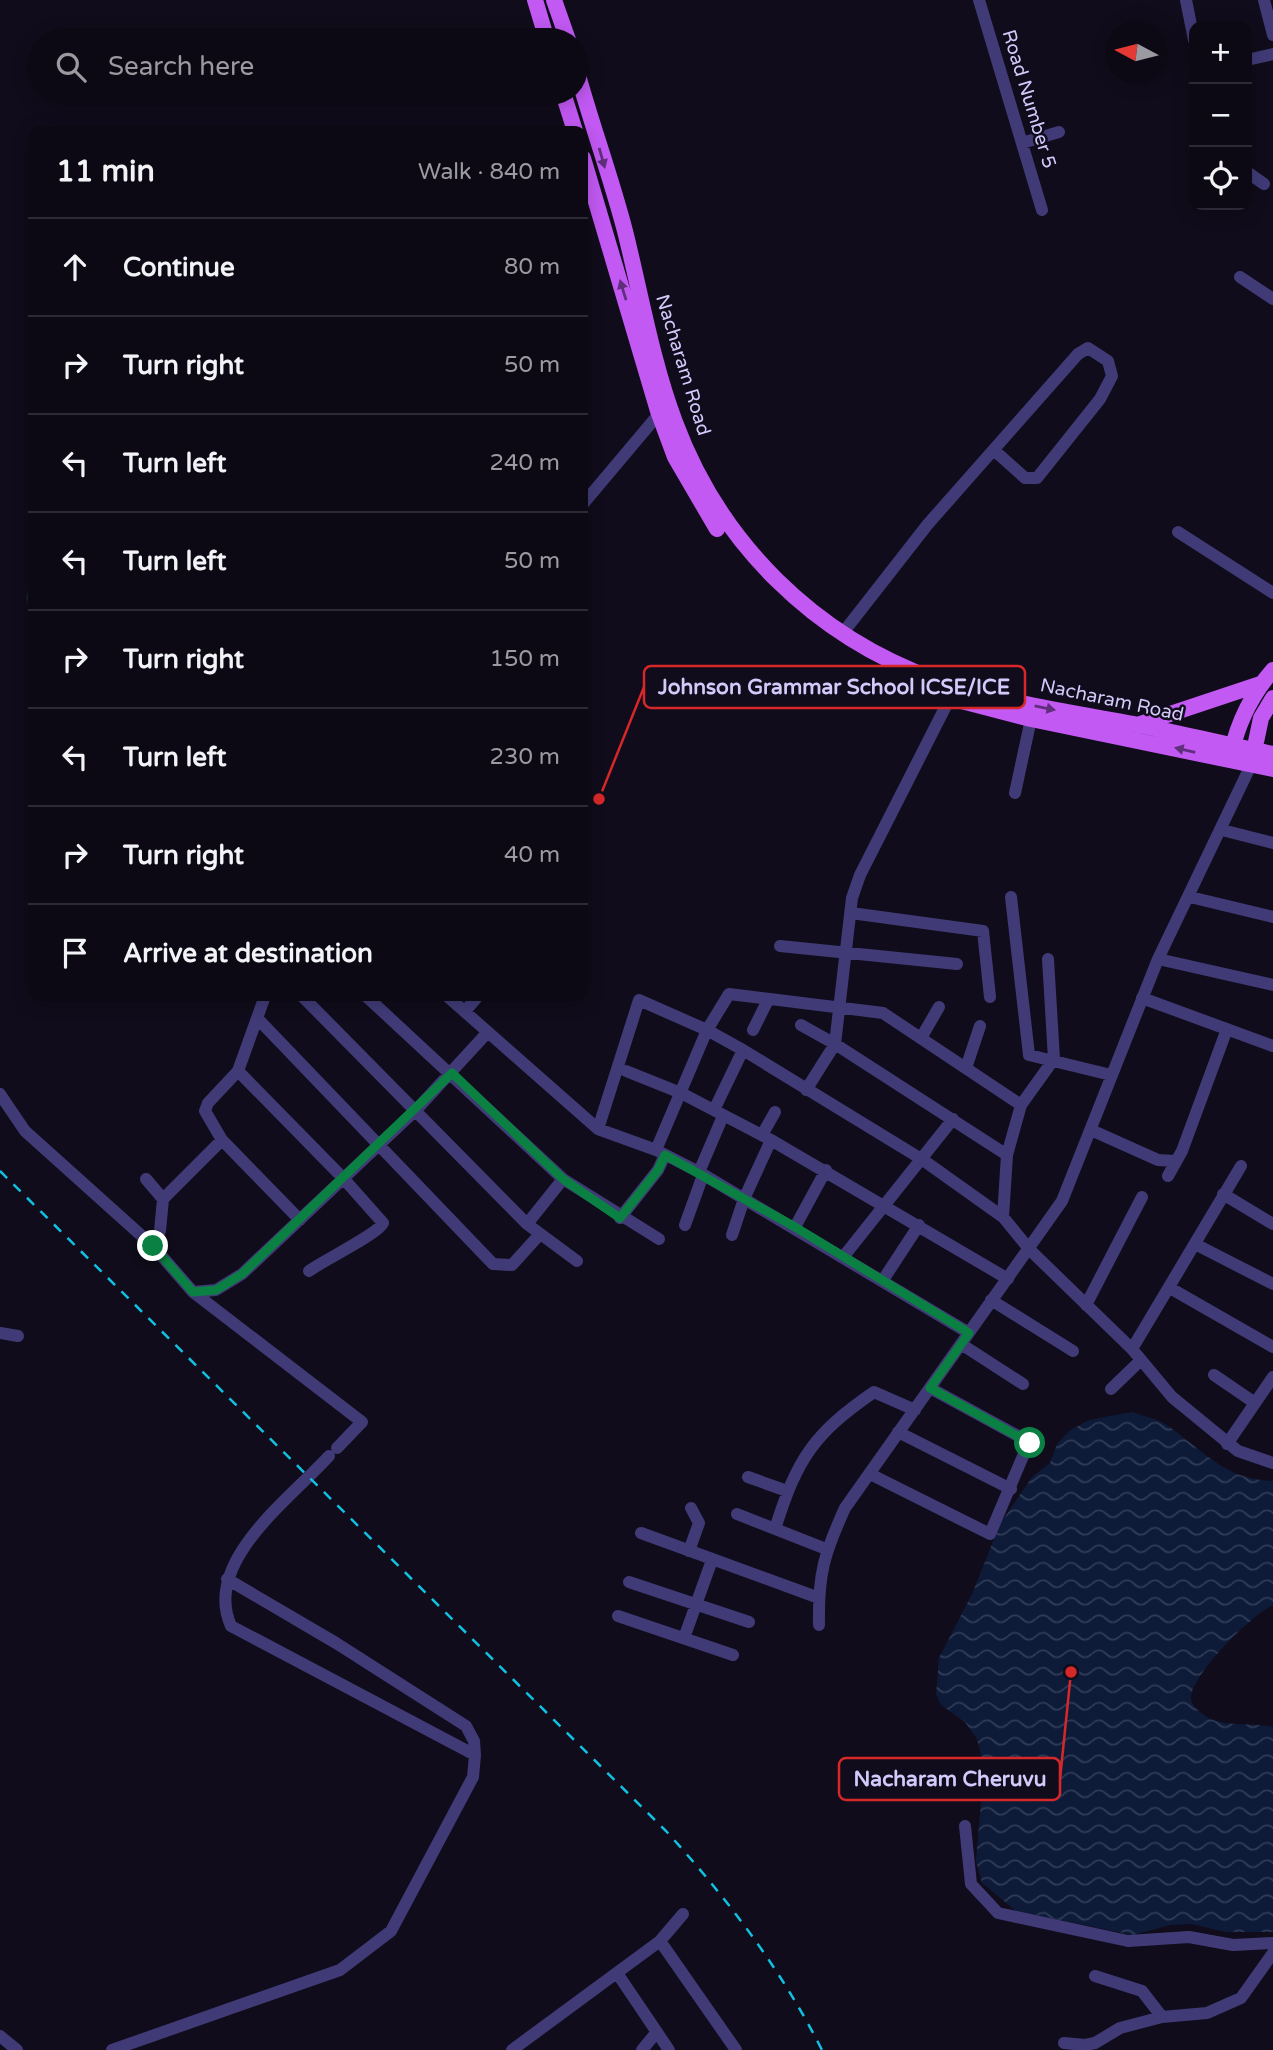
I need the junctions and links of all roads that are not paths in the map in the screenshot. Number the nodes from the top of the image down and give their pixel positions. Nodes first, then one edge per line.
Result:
1 (556, 0) edge
2 (979, 0) edge
3 (1186, 0) edge
4 (1264, 0) edge
5 (536, 3) edge
6 (1190, 21) edge
7 (543, 28) edge
8 (564, 28) edge
9 (1273, 36) edge
10 (1273, 54) edge
11 (1252, 59) edge
12 (567, 105) edge
13 (587, 105) edge
14 (573, 126) edge
15 (1059, 132) dead end
16 (1022, 144) junction
17 (588, 173) edge
18 (1252, 176) edge
19 (1264, 184) dead end
20 (1042, 210) dead end
21 (1240, 277) dead end
22 (1273, 299) edge
23 (664, 409) junction
24 (995, 451) junction
25 (588, 498) edge
26 (1178, 532) dead end
27 (1273, 593) edge
28 (842, 634) junction
29 (1273, 670) edge
30 (1260, 684) junction
31 (950, 698) junction
32 (1273, 698) edge
33 (1031, 719) junction
34 (1138, 725) junction
35 (1231, 753) junction
36 (1273, 754) edge
37 (1253, 758) junction
38 (1273, 769) edge
39 (1015, 793) dead end
40 (1222, 830) junction
41 (1273, 844) edge
42 (1011, 897) dead end
43 (1189, 897) junction
44 (851, 913) junction
45 (1273, 917) edge
46 (780, 946) dead end
47 (846, 952) junction
48 (1048, 959) dead end
49 (1158, 959) junction
50 (957, 964) dead end
51 (1273, 985) edge
52 (990, 997) dead end
53 (1142, 998) junction
54 (768, 1000) junction
55 (263, 1001) edge
56 (307, 1001) edge
57 (372, 1001) edge
58 (454, 1001) edge
59 (474, 1001) edge
60 (939, 1007) dead end
61 (466, 1010) junction
62 (839, 1010) junction
63 (257, 1018) junction
64 (801, 1025) dead end
65 (980, 1026) dead end
66 (1227, 1029) junction
67 (707, 1030) junction
68 (752, 1030) dead end
69 (487, 1033) junction
70 (921, 1038) junction
71 (835, 1044) junction
72 (1273, 1046) edge
73 (743, 1050) junction
74 (1054, 1059) junction
75 (966, 1068) junction
76 (626, 1071) dead end
77 (238, 1072) junction
78 (452, 1073) junction
79 (1111, 1075) junction
80 (806, 1090) junction
81 (681, 1093) junction
82 (0, 1094) edge
83 (1021, 1105) junction
84 (417, 1110) junction
85 (775, 1112) dead end
86 (719, 1113) junction
87 (953, 1119) junction
88 (598, 1129) junction
89 (1091, 1130) junction
90 (767, 1138) junction
91 (222, 1140) junction
92 (378, 1143) junction
93 (660, 1153) junction
94 (1007, 1155) junction
95 (923, 1160) junction
96 (1175, 1161) junction
97 (1241, 1166) dead end
98 (826, 1170) junction
99 (701, 1174) junction
100 (1168, 1176) dead end
101 (344, 1178) junction
102 (146, 1179) dead end
103 (563, 1179) junction
104 (1223, 1194) junction
105 (1142, 1197) dead end
106 (163, 1199) junction
107 (744, 1199) junction
108 (883, 1207) junction
109 (1003, 1217) junction
110 (620, 1218) junction
111 (300, 1220) junction
112 (527, 1224) junction
113 (1273, 1224) edge
114 (685, 1225) dead end
115 (919, 1225) junction
116 (795, 1227) junction
117 (540, 1234) junction
118 (732, 1235) dead end
119 (659, 1239) dead end
120 (1195, 1244) junction
121 (153, 1246) junction
122 (1030, 1250) junction
123 (844, 1256) junction
124 (577, 1261) dead end
125 (309, 1271) dead end
126 (1008, 1279) junction
127 (883, 1280) junction
128 (1273, 1284) edge
129 (1170, 1288) junction
130 (193, 1292) junction
131 (991, 1300) junction
132 (1086, 1305) junction
133 (0, 1333) edge
134 (969, 1333) junction
135 (18, 1336) dead end
136 (961, 1344) junction
137 (1273, 1347) edge
138 (1132, 1349) junction
139 (1073, 1351) dead end
140 (1141, 1360) junction
141 (1214, 1376) dead end
142 (1273, 1377) edge
143 (1023, 1384) dead end
144 (930, 1388) junction
145 (1111, 1389) dead end
146 (1255, 1403) junction
147 (915, 1410) junction
148 (898, 1432) junction
149 (1227, 1444) junction
150 (1273, 1463) edge
151 (870, 1474) junction
152 (748, 1477) dead end
153 (1011, 1489) junction
154 (787, 1491) junction
155 (691, 1508) dead end
156 (737, 1514) dead end
157 (775, 1529) junction
158 (641, 1533) dead end
159 (826, 1549) junction
160 (689, 1551) junction
161 (712, 1560) junction
162 (227, 1579) junction
163 (629, 1582) dead end
164 (819, 1598) junction
165 (696, 1605) junction
166 (618, 1616) dead end
167 (749, 1622) dead end
168 (819, 1625) dead end
169 (684, 1638) junction
170 (733, 1655) dead end
171 (475, 1755) junction
172 (965, 1826) dead end
173 (683, 1914) dead end
174 (660, 1941) junction
175 (1273, 1943) edge
176 (1273, 1953) edge
177 (617, 1973) junction
178 (1095, 1976) dead end
179 (1162, 2017) junction
180 (656, 2033) junction
181 (0, 2036) edge
182 (1065, 2043) dead end
183 (17, 2050) edge
184 (112, 2050) edge
185 (512, 2050) edge
186 (642, 2050) edge
187 (669, 2050) edge
188 (736, 2050) edge

1 - 5 street
1 - 8 main road
2 - 16 street, Road Number 5
3 - 6 street
4 - 9 street
5 - 7 main road
10 - 11 street
12 - 14 main road
13 -> 23 main road, Nacharam Road
15 - 16 street
16 - 20 street, Road Number 5
23 -> 17 main road, Nacharam Road
18 - 19 street
21 - 22 street
23 - 25 street
23 - 28 main road, Nacharam Road
23 - 31 main road, Nacharam Road
24 - 24 street
24 - 28 street
26 - 27 street
28 -> 34 main road, Nacharam Road
29 - 30 main road
30 - 34 main road
30 - 35 main road
31 - 33 main road, Nacharam Road
31 - 44 street
32 - 37 main road
35 -> 33 main road, Nacharam Road
33 - 39 street
34 - 35 main road, Nacharam Road
35 - 37 main road, Nacharam Road
36 - 37 main road, Nacharam Road
37 - 38 main road, Nacharam Road
37 - 40 street
40 - 41 street
40 - 43 street
42 - 74 street
43 - 45 street
43 - 49 street
44 - 47 street
44 - 52 street
46 - 47 street
47 - 50 street
47 - 62 street
48 - 74 street
49 - 51 street
49 - 53 street
53 - 66 street
53 - 79 street
54 - 62 street
54 - 67 street
54 - 68 street
55 - 63 street
56 - 84 street
57 - 78 street
58 - 61 street
59 - 61 street
60 - 70 street
61 - 69 street
62 - 70 street
62 - 71 street
63 - 77 street
63 - 92 street
64 - 71 street
65 - 75 street
66 - 72 street
66 - 96 street
67 - 73 street
67 - 81 street
67 - 88 street
69 - 78 street
69 - 88 street
70 - 75 street
71 - 80 street
71 - 87 street
73 - 80 street
73 - 86 street
74 - 79 street
74 - 83 street
75 - 83 street
76 - 81 street
77 - 91 street
77 - 101 street
78 - 84 street
78 - 103 street
79 - 89 street
80 - 95 street
81 - 86 street
81 - 93 street
82 - 121 street
83 - 94 street
84 - 92 street
84 - 112 street
85 - 90 street
86 - 90 street
86 - 99 street
87 - 94 street
87 - 95 street
88 - 93 street
89 - 96 street
89 - 122 street
90 - 98 street
90 - 107 street
91 - 106 street
91 - 111 street
92 - 101 street
92 - 117 street
93 - 99 street
93 - 110 street
94 - 109 street
95 - 108 street
95 - 109 street
96 - 100 street
97 - 104 street
98 - 108 street
98 - 116 street
99 - 107 street
99 - 114 street
101 - 111 street
101 - 125 street
102 - 106 street
103 - 110 street
103 - 112 street
104 - 113 street
104 - 120 street
105 - 132 street
106 - 121 street
107 - 116 street
107 - 118 street
108 - 115 street
108 - 123 street
109 - 122 street
110 - 119 street
111 - 130 street
112 - 117 street
115 - 126 street
115 - 127 street
116 - 123 street
117 - 124 street
120 - 128 street
120 - 129 street
121 - 130 street
122 - 126 street
122 - 132 street
123 - 127 street
126 - 131 street
127 - 134 street
129 - 137 street
129 - 138 street
130 - 162 street
131 - 134 street
131 - 139 street
132 - 138 street
133 - 135 street
134 - 136 street
136 - 143 street
136 - 144 street
138 - 140 street
140 - 145 street
140 - 149 street
141 - 146 street
142 - 146 street
144 - 147 street
144 - 153 street
146 - 149 street
147 - 148 street
147 - 154 street
148 - 151 street
148 - 153 street
149 - 150 street
151 - 153 street
151 - 159 street
152 - 154 street
154 - 157 street
155 - 160 street
156 - 157 street
157 - 159 street
158 - 160 street
159 - 164 street
160 - 161 street
161 - 164 street
161 - 165 street
162 - 171 street
162 - 171 street
163 - 165 street
164 - 168 street
165 - 167 street
165 - 169 street
166 - 169 street
169 - 170 street
171 - 184 street
172 - 175 street
173 - 174 street
174 - 177 street
174 - 188 street
176 - 179 street
177 - 180 street
177 - 185 street
178 - 179 street
179 - 182 street
180 - 186 street
180 - 187 street
181 - 183 street

